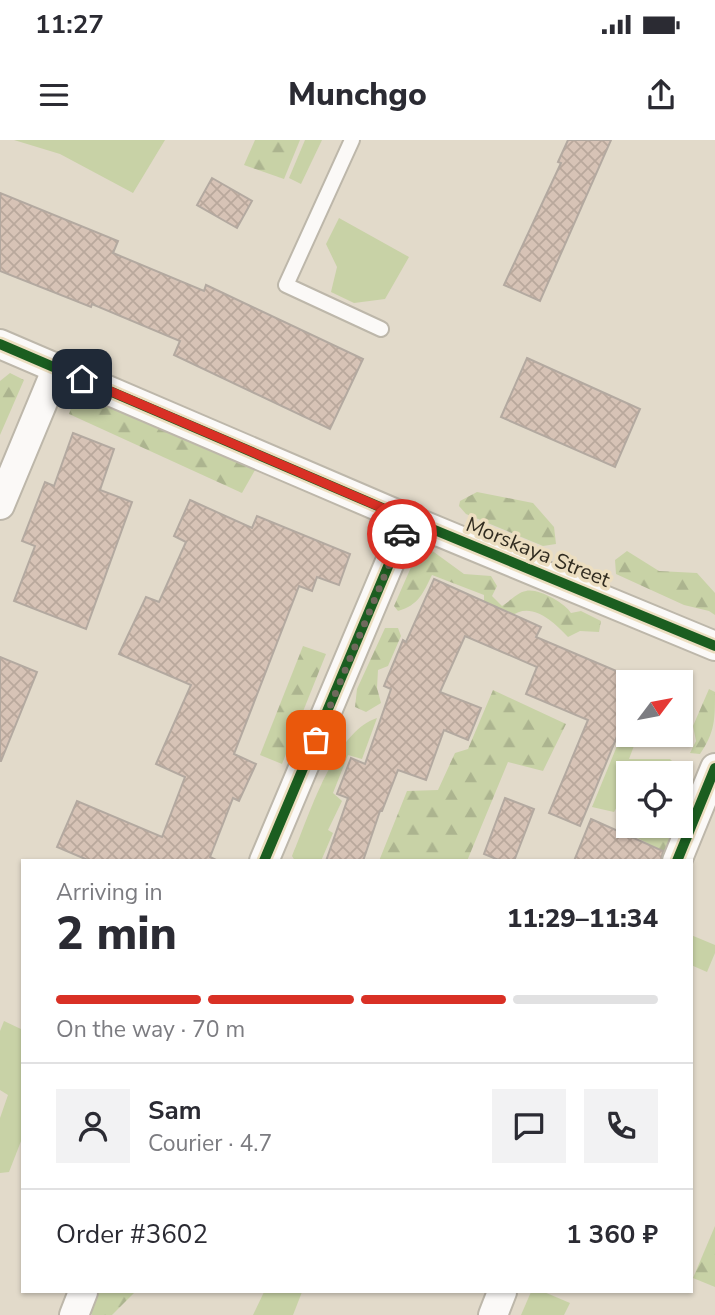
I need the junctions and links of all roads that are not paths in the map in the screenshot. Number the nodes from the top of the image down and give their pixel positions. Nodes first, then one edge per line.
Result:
1 (352, 140) edge
2 (381, 329) dead end
3 (0, 344) edge
4 (57, 368) junction
5 (0, 505) edge
6 (408, 519) junction
7 (715, 646) edge
8 (715, 768) edge
9 (265, 859) edge
10 (678, 859) edge
11 (83, 1293) edge
12 (502, 1293) edge
13 (74, 1315) edge
14 (493, 1315) edge

1 - 2 lane
3 - 4 street, Morskaya Street
4 - 5 street
4 - 6 street, Morskaya Street
6 - 7 street, Morskaya Street
6 - 9 street
8 - 10 street
11 - 13 street
12 - 14 street

